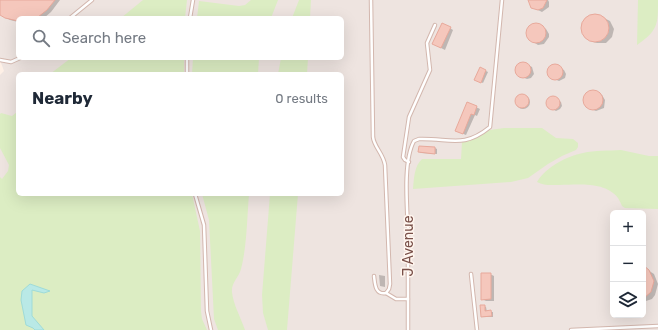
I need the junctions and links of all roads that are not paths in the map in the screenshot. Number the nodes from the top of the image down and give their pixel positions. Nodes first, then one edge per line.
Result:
1 (92, 0) edge
2 (193, 0) edge
3 (371, 0) edge
4 (502, 0) edge
5 (72, 16) edge
6 (190, 16) edge
7 (434, 25) dead end
8 (0, 60) edge
9 (16, 60) edge
10 (187, 60) edge
11 (187, 72) edge
12 (408, 162) junction
13 (196, 196) edge
14 (471, 274) dead end
15 (374, 276) dead end
16 (386, 293) junction
17 (408, 299) junction
18 (658, 326) edge
19 (212, 330) edge
20 (408, 330) edge
21 (477, 330) edge
22 (571, 330) edge

1 - 5 lane
2 - 6 lane
3 - 16 lane
4 - 12 lane
7 - 12 lane
8 - 9 lane
10 - 11 lane
12 - 17 lane, J Avenue
13 - 19 lane
14 - 21 lane
15 - 16 lane
16 - 17 lane
17 - 20 lane, J Avenue
18 - 22 lane

